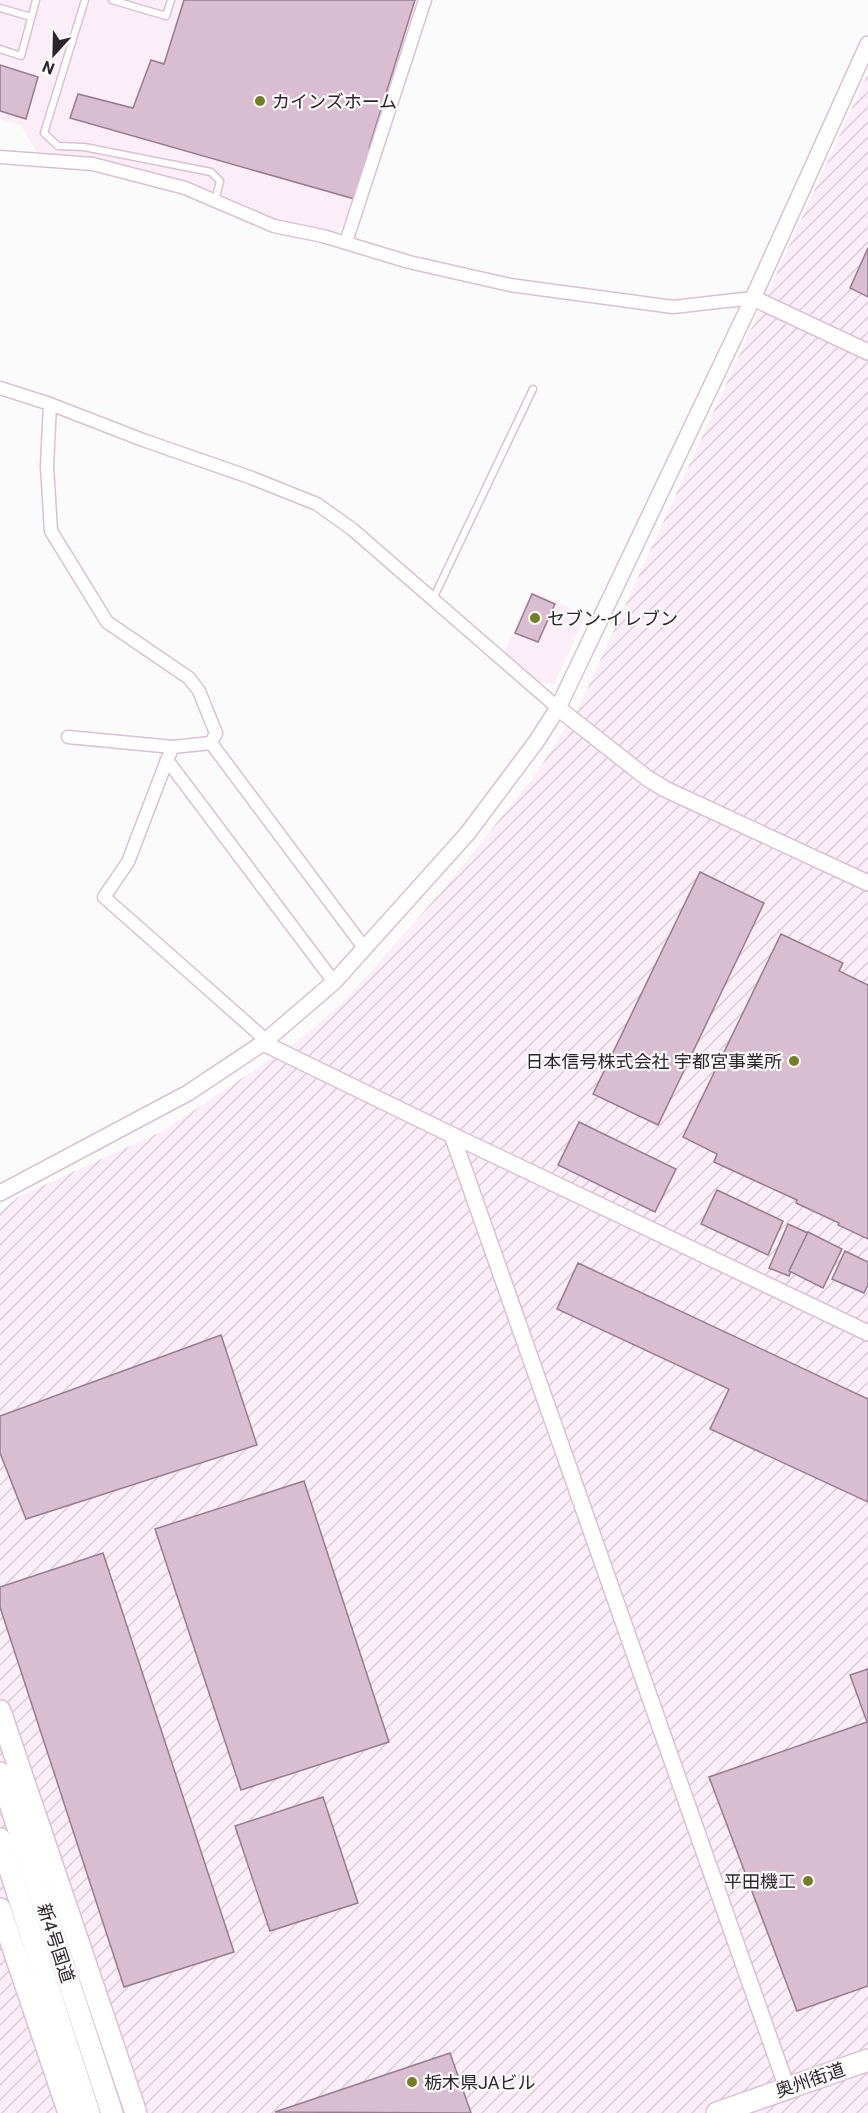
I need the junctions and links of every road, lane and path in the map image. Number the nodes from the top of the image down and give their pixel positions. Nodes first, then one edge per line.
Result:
1 (36, 0) edge
2 (86, 0) edge
3 (112, 0) edge
4 (171, 0) edge
5 (425, 0) edge
6 (0, 8) edge
7 (31, 17) junction
8 (868, 44) edge
9 (0, 49) edge
10 (0, 157) edge
11 (215, 201) junction
12 (346, 242) junction
13 (753, 298) junction
14 (868, 352) edge
15 (0, 388) edge
16 (533, 389) dead end
17 (50, 404) junction
18 (432, 599) junction
19 (558, 708) junction
20 (68, 737) dead end
21 (212, 743) junction
22 (172, 747) junction
23 (166, 760) junction
24 (868, 883) edge
25 (365, 949) junction
26 (334, 982) junction
27 (264, 1041) junction
28 (452, 1135) junction
29 (0, 1193) edge
30 (868, 1333) edge
31 (0, 1711) edge
32 (0, 1773) edge
33 (0, 1839) edge
34 (0, 1909) edge
35 (868, 2060) edge
36 (787, 2088) junction
37 (69, 2113) edge
38 (89, 2113) edge
39 (112, 2113) edge
40 (136, 2113) edge
41 (717, 2113) edge

1 - 7 lane
2 - 11 lane
3 - 4 lane
5 - 12 street
6 - 7 lane
7 - 9 lane
8 - 13 street
10 - 11 street
11 - 12 street
12 - 13 street
13 - 14 street
13 - 19 street
15 - 17 street
16 - 18 lane
17 - 18 street
17 - 21 street
18 - 19 street
19 - 24 street
19 - 25 street
20 - 22 street
21 - 22 street
21 - 25 street
22 - 23 street
23 - 26 street
23 - 27 street
25 - 26 street
26 - 27 street
27 - 28 street
27 - 29 street
28 - 30 street
28 - 36 street
31 - 40 highway
32 - 39 highway, 新4号国道
33 - 38 highway, 新4号国道
34 - 37 highway
35 - 36 highway, 奥州街道
36 - 41 highway, 奥州街道

